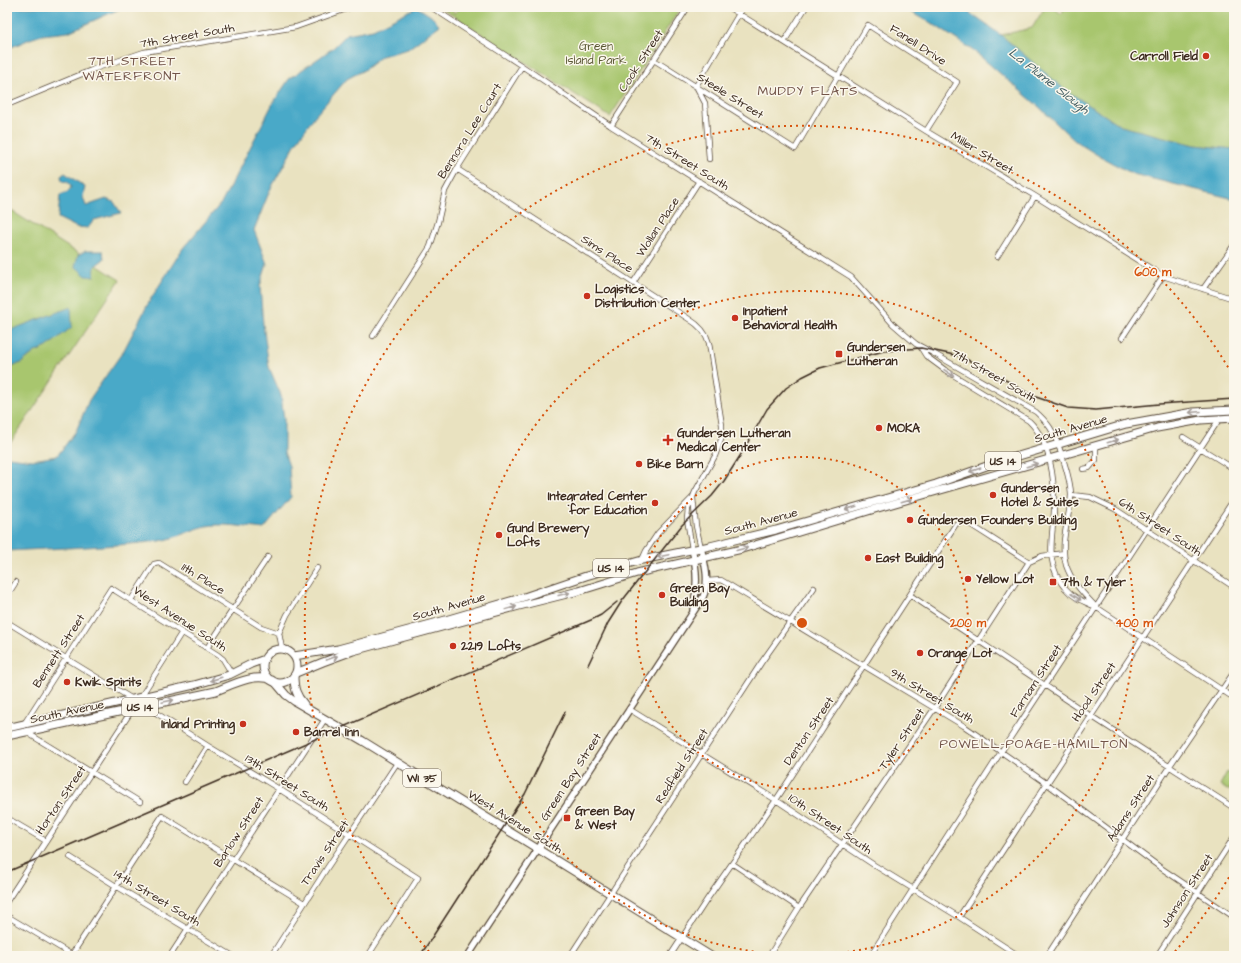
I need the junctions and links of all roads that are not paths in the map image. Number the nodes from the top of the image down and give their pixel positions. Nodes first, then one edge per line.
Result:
1 (352, 7) edge
2 (431, 7) edge
3 (688, 7) edge
4 (728, 7) edge
5 (743, 7) edge
6 (806, 7) edge
7 (739, 14) junction
8 (784, 42) junction
9 (654, 60) junction
10 (522, 66) junction
11 (839, 76) junction
12 (696, 86) junction
13 (7, 105) edge
14 (611, 126) junction
15 (926, 131) junction
16 (709, 159) dead end
17 (457, 169) junction
18 (699, 181) junction
19 (1035, 196) junction
20 (1234, 245) edge
21 (997, 257) dead end
22 (1163, 276) junction
23 (634, 283) junction
24 (1202, 289) junction
25 (1234, 299) edge
26 (373, 336) dead end
27 (1122, 338) dead end
28 (921, 348) junction
29 (1234, 410) edge
30 (1220, 418) junction
31 (1234, 418) edge
32 (1183, 437) dead end
33 (1057, 444) junction
34 (1096, 446) junction
35 (1046, 448) junction
36 (1201, 448) junction
37 (1061, 456) junction
38 (1048, 460) junction
39 (1083, 469) dead end
40 (1234, 470) edge
41 (695, 492) junction
42 (1071, 495) junction
43 (693, 498) junction
44 (1234, 499) edge
45 (1146, 530) junction
46 (701, 548) junction
47 (692, 550) junction
48 (1064, 553) junction
49 (1051, 555) junction
50 (268, 557) dead end
51 (704, 558) junction
52 (642, 560) junction
53 (695, 560) junction
54 (1193, 560) junction
55 (1029, 562) junction
56 (317, 568) dead end
57 (707, 581) junction
58 (16, 582) dead end
59 (1234, 587) edge
60 (111, 588) joint
61 (814, 588) dead end
62 (910, 595) junction
63 (7, 596) edge
64 (131, 600) junction
65 (1096, 607) junction
66 (233, 610) junction
67 (693, 611) junction
68 (790, 621) junction
69 (7, 622) edge
70 (182, 632) junction
71 (279, 633) junction
72 (1142, 638) junction
73 (978, 641) junction
74 (207, 648) junction
75 (282, 649) junction
76 (294, 656) junction
77 (66, 659) junction
78 (265, 659) junction
79 (864, 666) junction
80 (1234, 672) edge
81 (232, 674) junction
82 (295, 675) junction
83 (274, 681) junction
84 (1045, 684) junction
85 (1222, 690) junction
86 (1234, 698) edge
87 (137, 699) junction
88 (145, 706) junction
89 (306, 707) junction
90 (629, 708) junction
91 (934, 709) junction
92 (132, 710) junction
93 (1090, 716) junction
94 (325, 718) junction
95 (7, 722) edge
96 (24, 724) junction
97 (11, 727) edge
98 (26, 732) junction
99 (7, 736) edge
100 (208, 746) junction
101 (1001, 752) junction
102 (702, 754) junction
103 (397, 762) junction
104 (1169, 767) junction
105 (92, 772) junction
106 (184, 782) dead end
107 (1046, 783) junction
108 (279, 789) junction
109 (776, 800) junction
110 (140, 802) dead end
111 (1234, 808) edge
112 (7, 818) edge
113 (350, 834) junction
114 (1234, 837) edge
115 (46, 841) junction
116 (1122, 841) junction
117 (843, 845) junction
118 (538, 849) junction
119 (70, 857) dead end
120 (233, 859) junction
121 (733, 864) junction
122 (116, 886) junction
123 (912, 889) junction
124 (1198, 893) junction
125 (610, 894) junction
126 (7, 901) edge
127 (304, 903) junction
128 (799, 908) junction
129 (7, 916) edge
130 (959, 916) junction
131 (1234, 917) edge
132 (188, 929) junction
133 (682, 938) junction
134 (72, 956) edge
135 (170, 956) edge
136 (233, 956) edge
137 (271, 956) edge
138 (368, 956) edge
139 (468, 956) edge
140 (570, 956) edge
141 (670, 956) edge
142 (711, 956) edge
143 (769, 956) edge
144 (870, 956) edge
145 (1019, 956) edge
146 (1047, 956) edge
147 (1157, 956) edge

1 - 13 street, 7th Street South
2 - 10 street, 7th Street South
3 - 9 street, Cook Street
4 - 7 street, Miller Street
5 - 7 street
6 - 8 street
7 - 8 street, Miller Street
7 - 12 street
8 - 11 street, Miller Street
9 - 12 street, Steele Street
9 - 14 street, Cook Street
10 - 14 street, 7th Street South
10 - 17 street, Bennora Lee Court
11 - 12 street, Steele Street
11 - 15 street, Miller Street
11 - 15 street, Fanell Drive
12 - 16 street
14 - 18 street, 7th Street South
15 - 19 street, Miller Street
17 - 23 street, Sims Place
17 - 26 street, Bennora Lee Court
18 - 23 street, Wollan Place
18 - 28 street, 7th Street South
19 - 21 street
19 - 22 street, Miller Street
20 - 24 street
22 - 24 street, Miller Street
22 - 27 street
23 - 41 street, Sims Place
24 - 25 street, Miller Street
28 - 33 street, 7th Street South
28 -> 35 street, 7th Street South
29 -> 33 main road, South Avenue / US 14
30 - 31 main road, South Avenue / US 14
34 -> 30 main road, South Avenue / US 14
30 - 36 street, Farnam Street
32 - 36 street
33 - 35 main road, South Avenue / US 14
33 - 37 street, 7th Street South
34 - 37 main road, South Avenue / US 14
34 - 39 street
35 - 38 street, 7th Street South
35 -> 46 main road, South Avenue / US 14
36 - 40 street
36 - 45 street, Farnam Street
37 - 38 main road, South Avenue / US 14
37 - 42 street, 7th Street South
38 - 49 street, 7th Street South
51 -> 38 main road, South Avenue / US 14
41 - 43 street, Sims Place
41 - 52 street, Sims Place
42 - 45 street, 6th Street South
42 - 48 street, 7th Street South
43 - 46 street, Sims Place
43 - 47 street, Sims Place
44 - 54 street, Hood Street
45 - 54 street, 6th Street South
45 - 65 street, Farnam Street
46 - 47 main road, South Avenue / US 14
46 - 51 street, Green Bay Street
47 -> 52 main road, South Avenue / US 14
47 - 53 street, Green Bay Street
48 - 49 street
48 - 65 street, 7th Street South
49 - 55 street
49 -> 65 street, 7th Street South
50 - 66 street
51 - 53 main road, South Avenue / US 14
51 - 57 street, Green Bay Street
52 - 76 main road, South Avenue / US 14
53 - 67 street, Green Bay Street
82 -> 53 main road, South Avenue / US 14
54 - 59 street, 6th Street South
54 - 72 street, Hood Street
55 - 62 street, Denton Street
55 - 73 street, Tyler Street
56 - 71 street
57 - 67 street, Green Bay Street
57 - 68 street, 9th Street South
58 - 63 street
60 - 64 street, West Avenue South
60 - 77 street, Bennett Street
61 - 68 street, Redfield Street
62 - 73 street
62 - 79 street, Denton Street
64 - 66 street, 11th Place
64 - 70 street, West Avenue South
65 - 72 street, 7th Street South
65 - 84 street, Farnam Street
66 - 71 street, 11th Place
66 - 74 street
67 - 90 street, Green Bay Street
68 - 79 street, 9th Street South
68 - 102 street, Redfield Street
69 - 77 street
70 - 74 street, West Avenue South
70 - 87 street
71 - 75 street
72 - 85 street, 7th Street South
72 - 93 street, Hood Street
73 - 84 street
73 - 91 street, Tyler Street
74 - 81 street, West Avenue South
75 - 76 main road
75 - 78 main road, South Avenue / US 14
76 - 82 main road
77 - 87 street
77 - 96 street, Bennett Street
78 - 81 main road, South Avenue / US 14
78 - 83 main road
79 - 91 street, 9th Street South
79 - 109 street, Denton Street
80 - 85 street, Adams Street
81 -> 87 main road, South Avenue / US 14
82 - 83 main road, South Avenue / US 14
82 - 89 main road, West Avenue South / WI 35
88 -> 83 main road, South Avenue / US 14
83 - 89 main road, West Avenue South / WI 35
84 - 93 street
84 - 101 street, Farnam Street
85 - 86 street, 7th Street South
85 - 104 street, Adams Street
87 - 96 main road, South Avenue / US 14
88 - 92 main road, South Avenue / US 14
88 - 100 street, 13th Street South
89 - 94 main road, West Avenue South / WI 35
90 - 102 street, 10th Street South
90 - 118 street, Green Bay Street
91 - 101 street, 9th Street South
91 - 117 street, Tyler Street
92 - 98 main road, South Avenue / US 14
92 - 105 street, Horton Street
93 - 104 street
93 - 107 street, Hood Street
94 - 103 main road, West Avenue South / WI 35
94 - 108 street, Barlow Street
95 - 97 street
96 - 97 main road, South Avenue / US 14
98 - 99 main road, South Avenue / US 14
98 - 105 street
100 - 106 street
100 - 108 street, 13th Street South
101 - 107 street, 9th Street South
101 - 123 street, Farnam Street
102 - 109 street, 10th Street South
102 - 125 street, Redfield Street
103 - 113 street, Travis Street
103 - 118 main road, West Avenue South / WI 35
104 - 111 street
104 - 116 street, Adams Street
105 - 110 street
105 - 115 street, Horton Street
107 - 116 street, 9th Street South
107 - 130 street, Hood Street
108 - 113 street, 13th Street South
108 - 120 street, Barlow Street
109 - 117 street, 10th Street South
109 - 121 street, Denton Street
112 - 115 street
113 - 127 street, Travis Street
113 - 138 street, 13th Street South
114 - 124 street, Johnson Street
115 - 126 street, Horton Street
116 - 124 street, 9th Street South
116 - 146 street, Adams Street
117 - 123 street, 10th Street South
117 - 128 street, Tyler Street
118 - 125 main road, West Avenue South / WI 35
118 - 139 street, Green Bay Street
119 - 122 street, 14th Street South
120 - 122 street
120 - 127 street
120 - 132 street, Barlow Street
121 - 128 street
121 - 133 street, Denton Street
122 - 132 street, 14th Street South
122 - 134 street
123 - 130 street, 10th Street South
123 - 144 street, Farnam Street
124 - 131 street, 9th Street South
124 - 147 street, Johnson Street
125 - 133 main road, West Avenue South / WI 35
125 - 140 street, Redfield Street
127 - 137 street, Travis Street
128 - 143 street, Tyler Street
129 - 134 street
130 - 145 street, 10th Street South
132 - 135 street, Barlow Street
132 - 136 street, 14th Street South
133 - 141 street, Denton Street
133 - 142 main road, West Avenue South / WI 35

